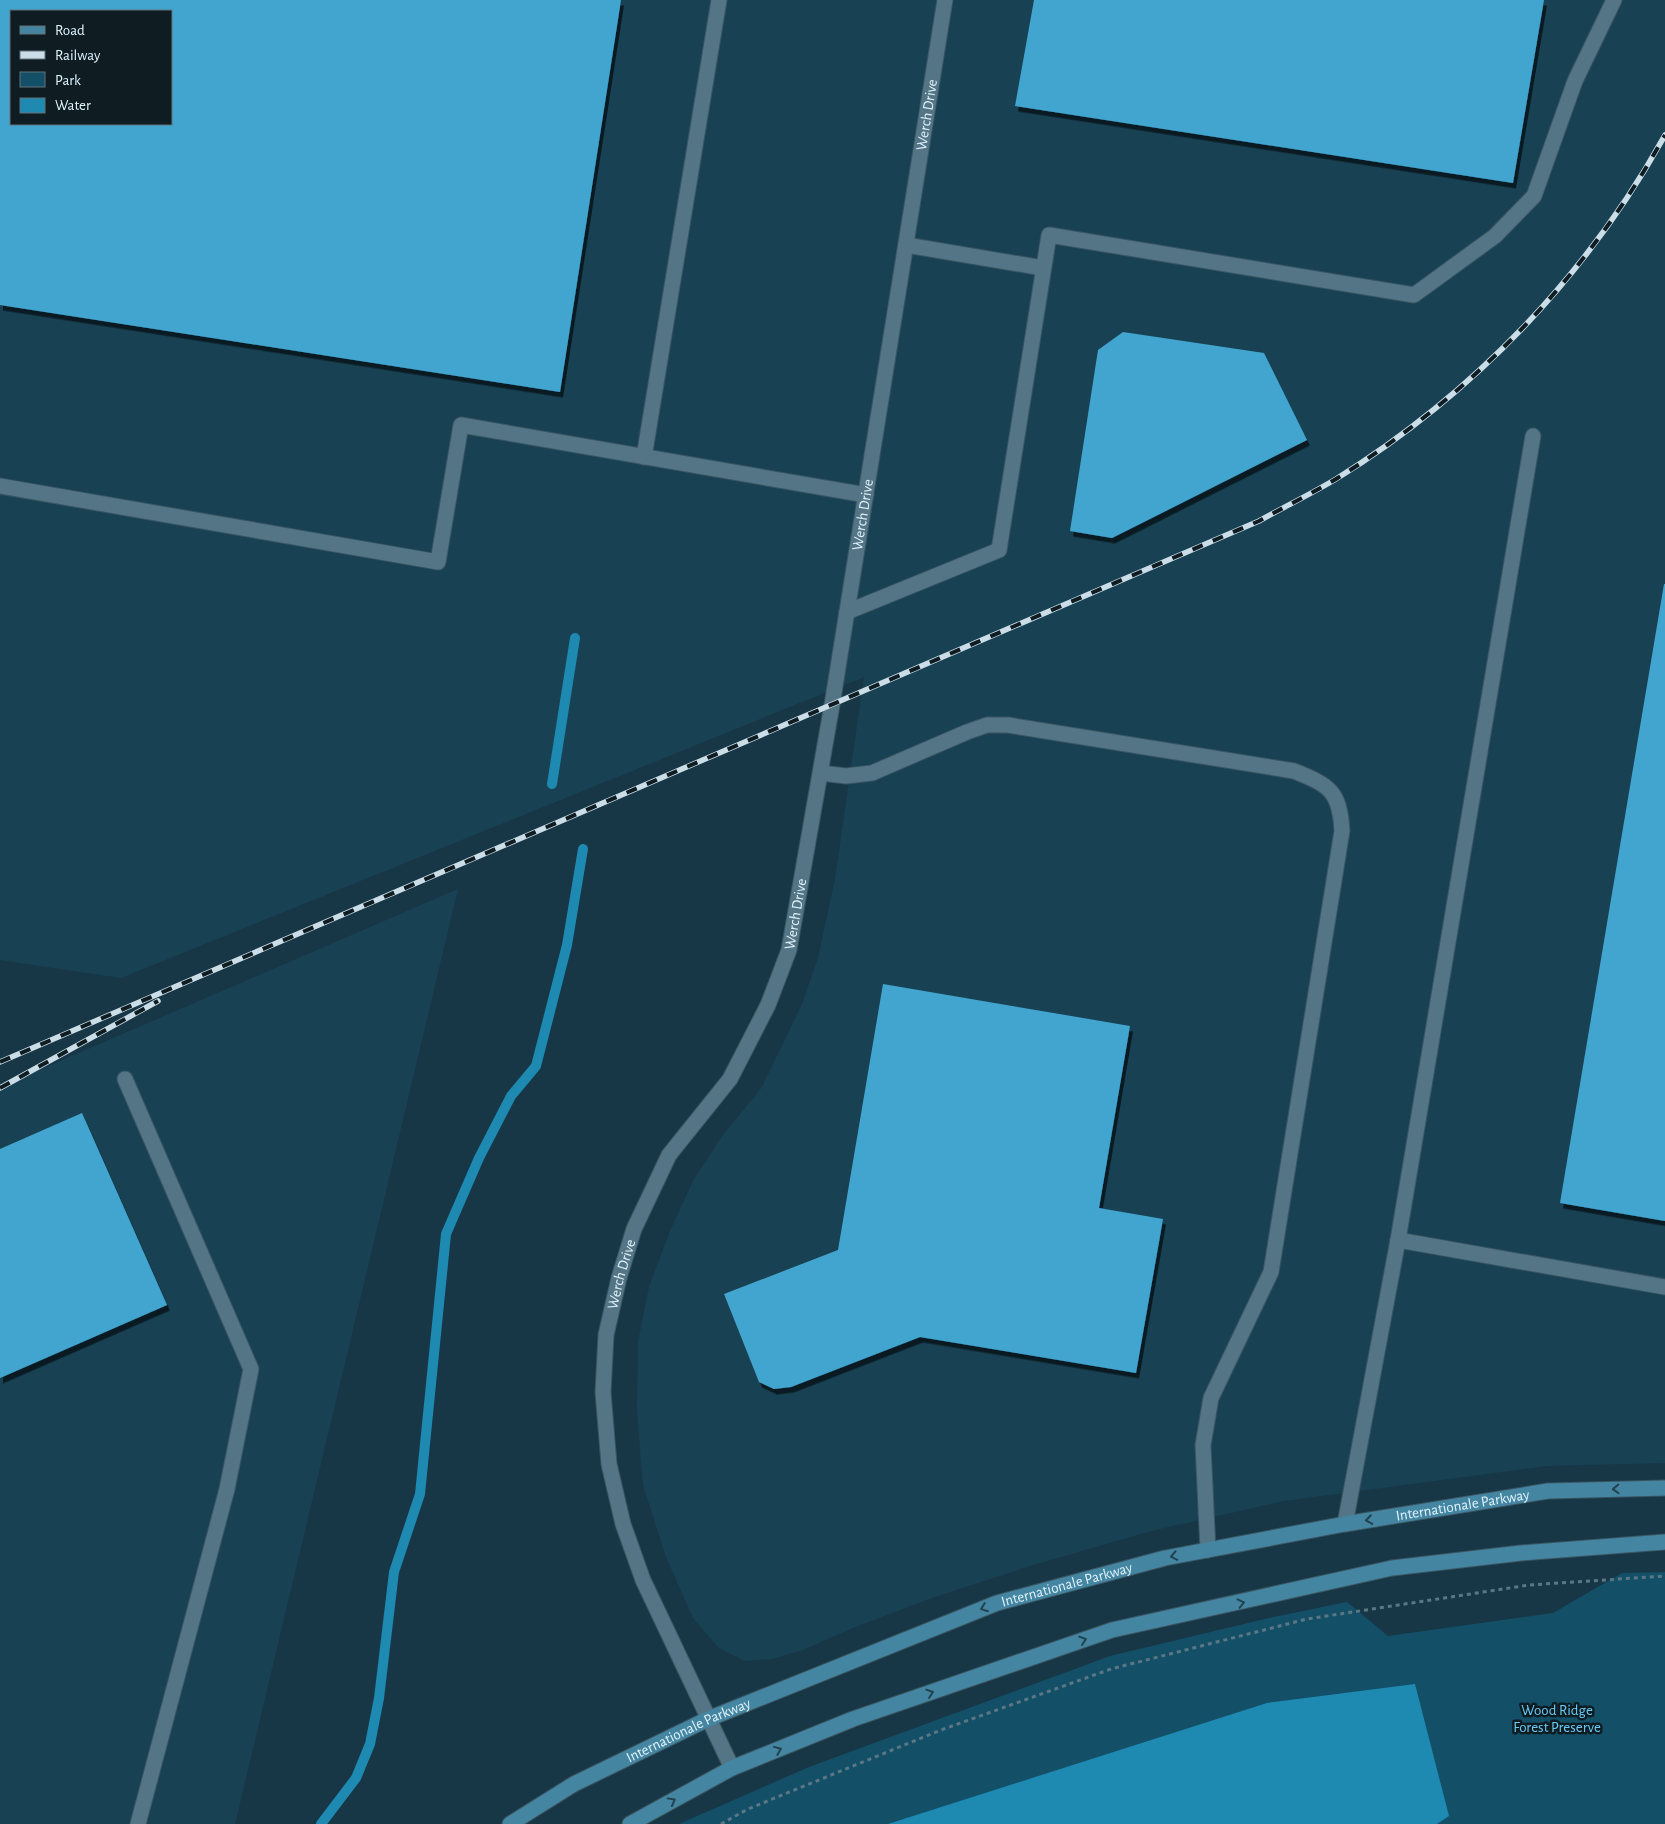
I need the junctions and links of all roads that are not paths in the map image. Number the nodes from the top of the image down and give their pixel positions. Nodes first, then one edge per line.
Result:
1 (719, 0) edge
2 (945, 0) edge
3 (1614, 0) edge
4 (906, 245) junction
5 (1043, 268) junction
6 (1533, 436) dead end
7 (644, 457) junction
8 (0, 486) edge
9 (866, 496) junction
10 (847, 612) junction
11 (820, 773) junction
12 (125, 1079) dead end
13 (1398, 1240) junction
14 (1665, 1287) edge
15 (1665, 1488) edge
16 (1345, 1524) junction
17 (1665, 1542) edge
18 (1208, 1550) junction
19 (708, 1719) junction
20 (732, 1768) junction
21 (138, 1824) edge
22 (510, 1824) edge
23 (630, 1824) edge

1 - 7 street
2 - 4 street, Werch Drive
3 - 5 street
4 - 5 street
4 - 9 street, Werch Drive
5 - 10 street
6 - 13 street
7 - 8 street
7 - 9 street
9 - 10 street, Werch Drive
10 - 11 street, Werch Drive
11 - 18 street
11 - 19 street, Werch Drive
12 - 21 street
13 - 14 street
13 - 16 street
15 -> 16 street, Internationale Parkway
16 - 18 street, Internationale Parkway
20 -> 17 street
18 -> 19 street, Internationale Parkway
19 - 20 street, Werch Drive
19 - 22 street, Internationale Parkway
23 -> 20 street

